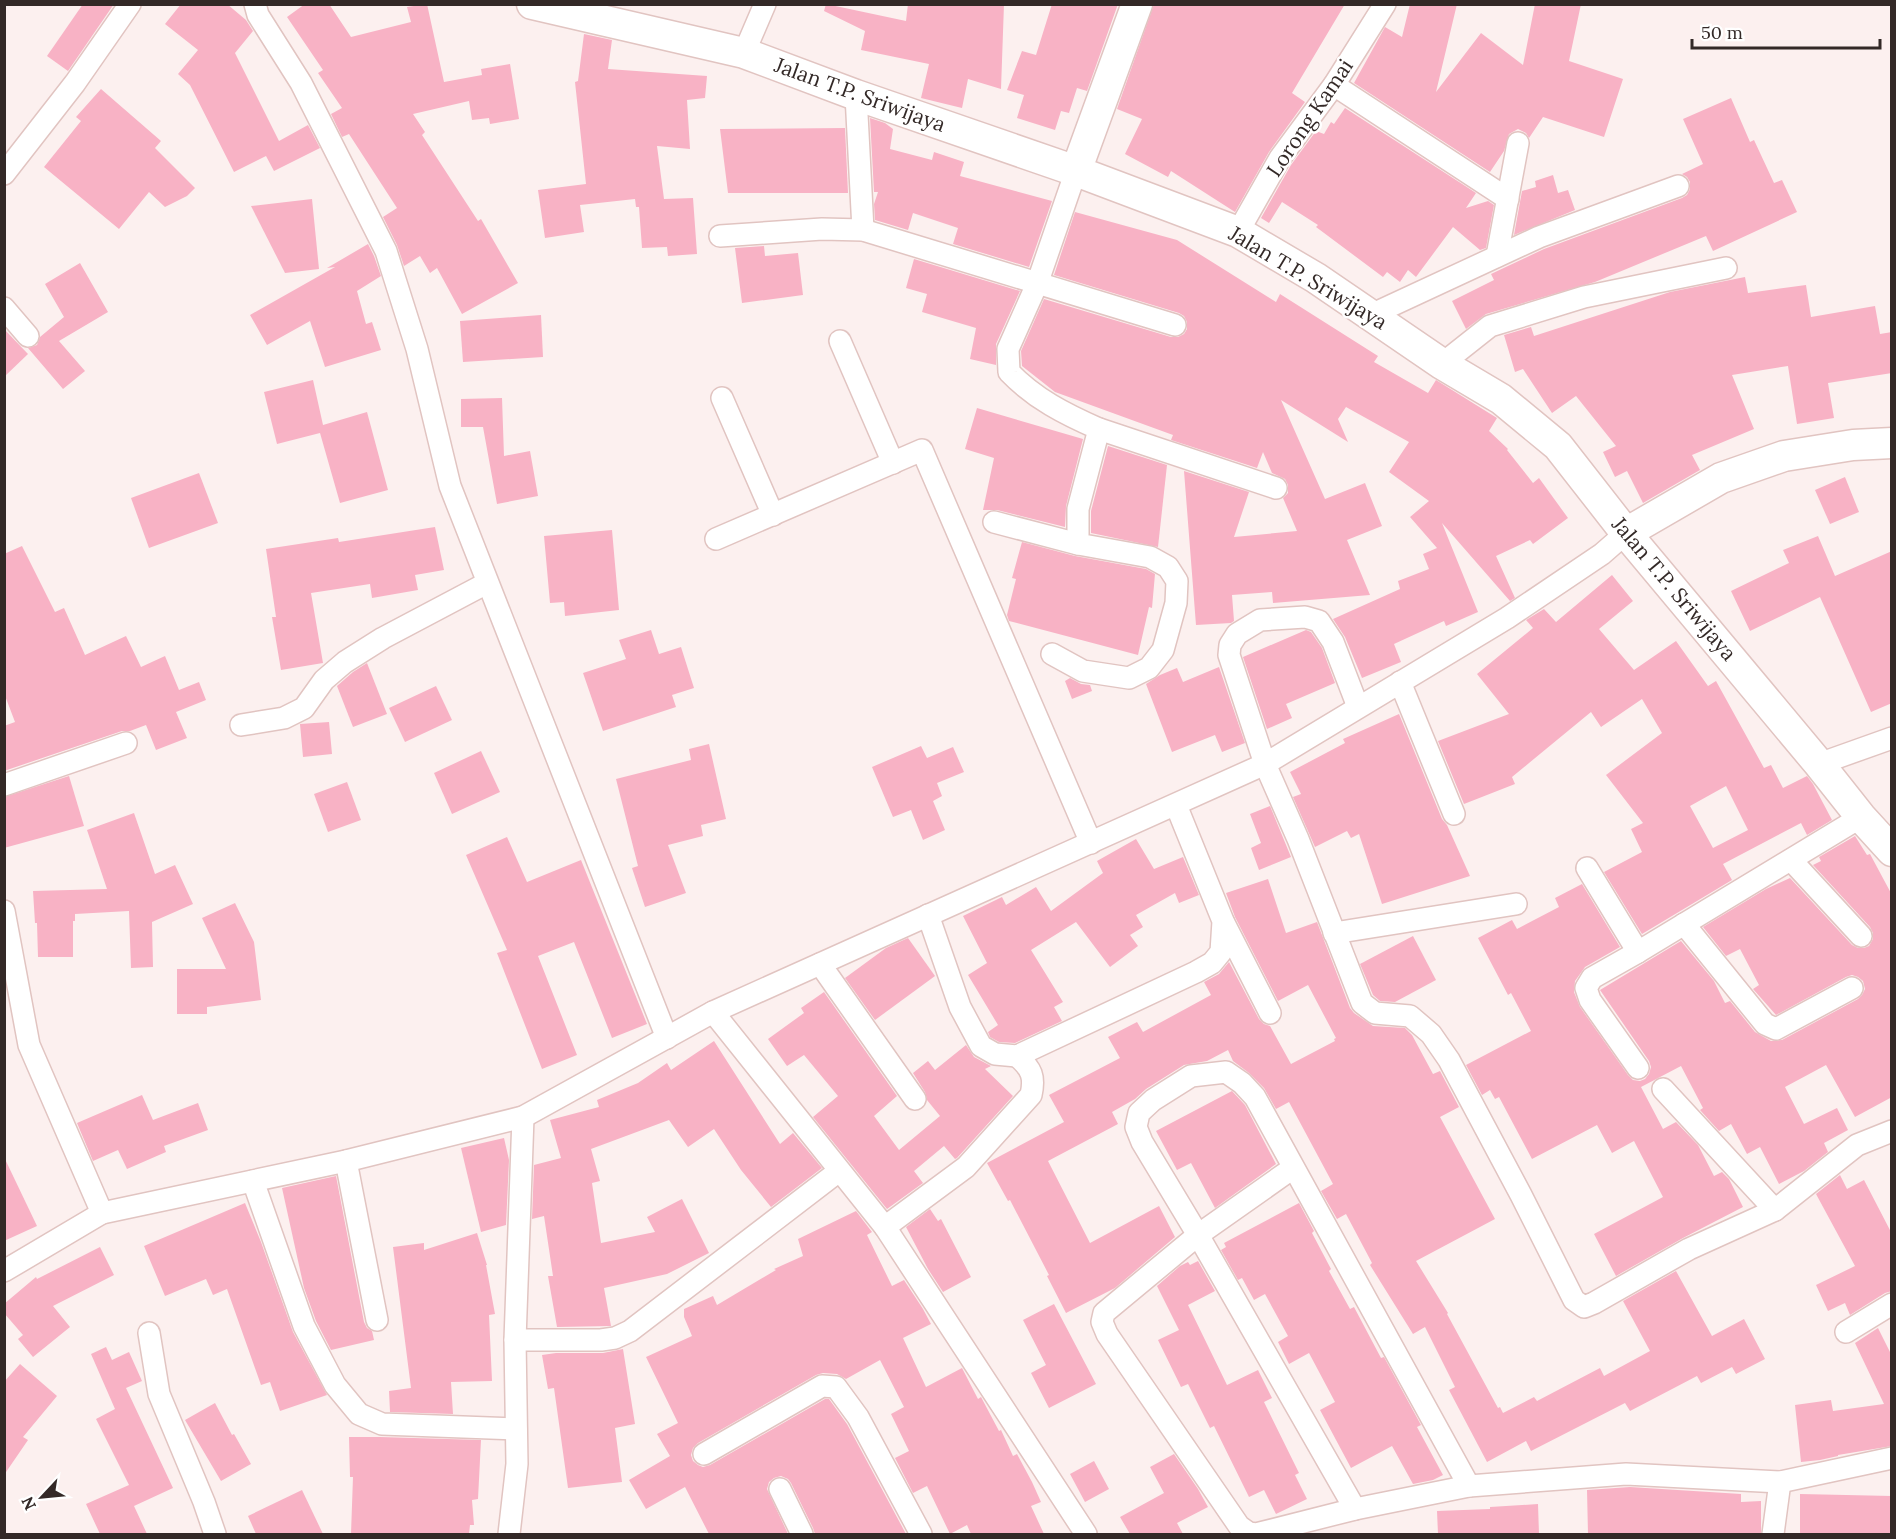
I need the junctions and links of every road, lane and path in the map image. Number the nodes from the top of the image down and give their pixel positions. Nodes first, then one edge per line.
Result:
1 (130, 4) edge
2 (255, 4) edge
3 (532, 4) edge
4 (765, 4) edge
5 (1137, 4) edge
6 (1385, 4) edge
7 (744, 53) junction
8 (1334, 85) junction
9 (856, 95) junction
10 (1518, 143) dead end
11 (1076, 171) junction
12 (4, 174) edge
13 (1678, 186) dead end
14 (1508, 199) junction
15 (863, 230) junction
16 (1238, 232) junction
17 (720, 236) dead end
18 (1497, 256) junction
19 (1726, 268) dead end
20 (1037, 284) junction
21 (4, 308) edge
22 (1371, 315) junction
23 (1175, 325) dead end
24 (28, 336) dead end
25 (840, 341) dead end
26 (1442, 364) junction
27 (722, 398) dead end
28 (1099, 429) junction
29 (1892, 443) edge
30 (892, 463) junction
31 (1276, 488) dead end
32 (773, 515) junction
33 (994, 522) dead end
34 (1626, 533) junction
35 (716, 539) dead end
36 (1078, 544) junction
37 (487, 583) junction
38 (1052, 654) dead end
39 (1400, 682) junction
40 (1358, 707) junction
41 (241, 725) dead end
42 (1892, 738) edge
43 (126, 743) dead end
44 (1265, 764) junction
45 (1820, 764) junction
46 (4, 785) edge
47 (1176, 805) junction
48 (1454, 814) dead end
49 (1861, 817) junction
50 (1091, 843) junction
51 (1892, 851) edge
52 (1791, 860) junction
53 (1587, 868) dead end
54 (1516, 904) dead end
55 (4, 911) edge
56 (928, 915) junction
57 (1223, 921) junction
58 (1684, 924) junction
59 (1334, 933) junction
60 (1861, 936) dead end
61 (1638, 952) junction
62 (820, 964) junction
63 (1852, 988) dead end
64 (713, 1012) junction
65 (1270, 1013) dead end
66 (667, 1038) junction
67 (1017, 1056) junction
68 (1638, 1068) dead end
69 (1662, 1089) dead end
70 (915, 1099) dead end
71 (523, 1118) junction
72 (1892, 1131) edge
73 (346, 1161) junction
74 (1293, 1168) junction
75 (839, 1171) junction
76 (253, 1180) junction
77 (1775, 1210) junction
78 (102, 1213) junction
79 (885, 1227) junction
80 (1198, 1235) junction
81 (4, 1271) edge
82 (1892, 1304) edge
83 (377, 1320) dead end
84 (1846, 1332) dead end
85 (149, 1333) dead end
86 (515, 1340) junction
87 (516, 1429) junction
88 (704, 1454) dead end
89 (1892, 1458) edge
90 (1780, 1482) junction
91 (1469, 1486) junction
92 (780, 1489) dead end
93 (1355, 1509) junction
94 (215, 1534) edge
95 (509, 1534) edge
96 (802, 1534) edge
97 (921, 1534) edge
98 (1086, 1534) edge
99 (1773, 1534) edge

1 - 12 street
2 - 37 street
3 - 7 main road, Jalan T.P. Sriwijaya
4 - 7 street
5 - 11 main road
6 - 8 street, Lorong Kamai
7 - 9 main road, Jalan T.P. Sriwijaya
8 - 14 street
8 - 16 street, Lorong Kamai
9 - 11 main road, Jalan T.P. Sriwijaya
9 - 15 street
10 - 14 street
11 - 16 main road, Jalan T.P. Sriwijaya
11 - 20 street
13 - 18 street
14 - 18 street
15 - 17 street
15 - 20 street
16 - 22 main road, Jalan T.P. Sriwijaya
18 - 22 street
19 - 26 street
20 - 23 street
20 - 28 street
21 - 24 street
22 - 26 main road, Jalan T.P. Sriwijaya
25 - 30 street
26 - 34 main road, Jalan T.P. Sriwijaya
27 - 32 street
28 - 31 street
28 - 36 street
29 - 34 main road
30 - 32 street
30 - 50 street
32 - 35 street
33 - 36 street
34 - 39 street
34 - 45 main road, Jalan T.P. Sriwijaya
36 - 38 street
37 - 41 street
37 - 66 street
39 - 40 street
39 - 48 street
40 - 44 street
40 - 44 street
42 - 45 street
43 - 46 street
44 - 47 street
44 - 59 street
45 - 49 main road, Jalan T.P. Sriwijaya
47 - 50 street
47 - 57 street
49 - 51 main road, Jalan T.P. Sriwijaya
49 - 52 street
50 - 56 street
52 - 58 street
52 - 60 street
53 - 61 street
54 - 59 street
55 - 78 street
56 - 62 street
56 - 67 street
57 - 65 street
57 - 67 street
58 - 61 street
58 - 63 street
59 - 77 street
61 - 68 street
62 - 64 street
62 - 70 street
64 - 66 street
64 - 75 street
66 - 71 street
67 - 79 street
69 - 77 street
71 - 73 street
71 - 86 street
72 - 77 street
73 - 76 street
73 - 83 street
74 - 80 street
74 - 80 street
74 - 91 street
75 - 79 street
75 - 86 street
76 - 78 street
76 - 87 street
78 - 81 street
79 - 98 street
80 - 93 street
80 - 93 street
82 - 84 street
85 - 94 street
86 - 87 street
87 - 95 street
88 - 97 street
89 - 90 street
90 - 91 street
90 - 99 street
91 - 93 street
92 - 96 street

